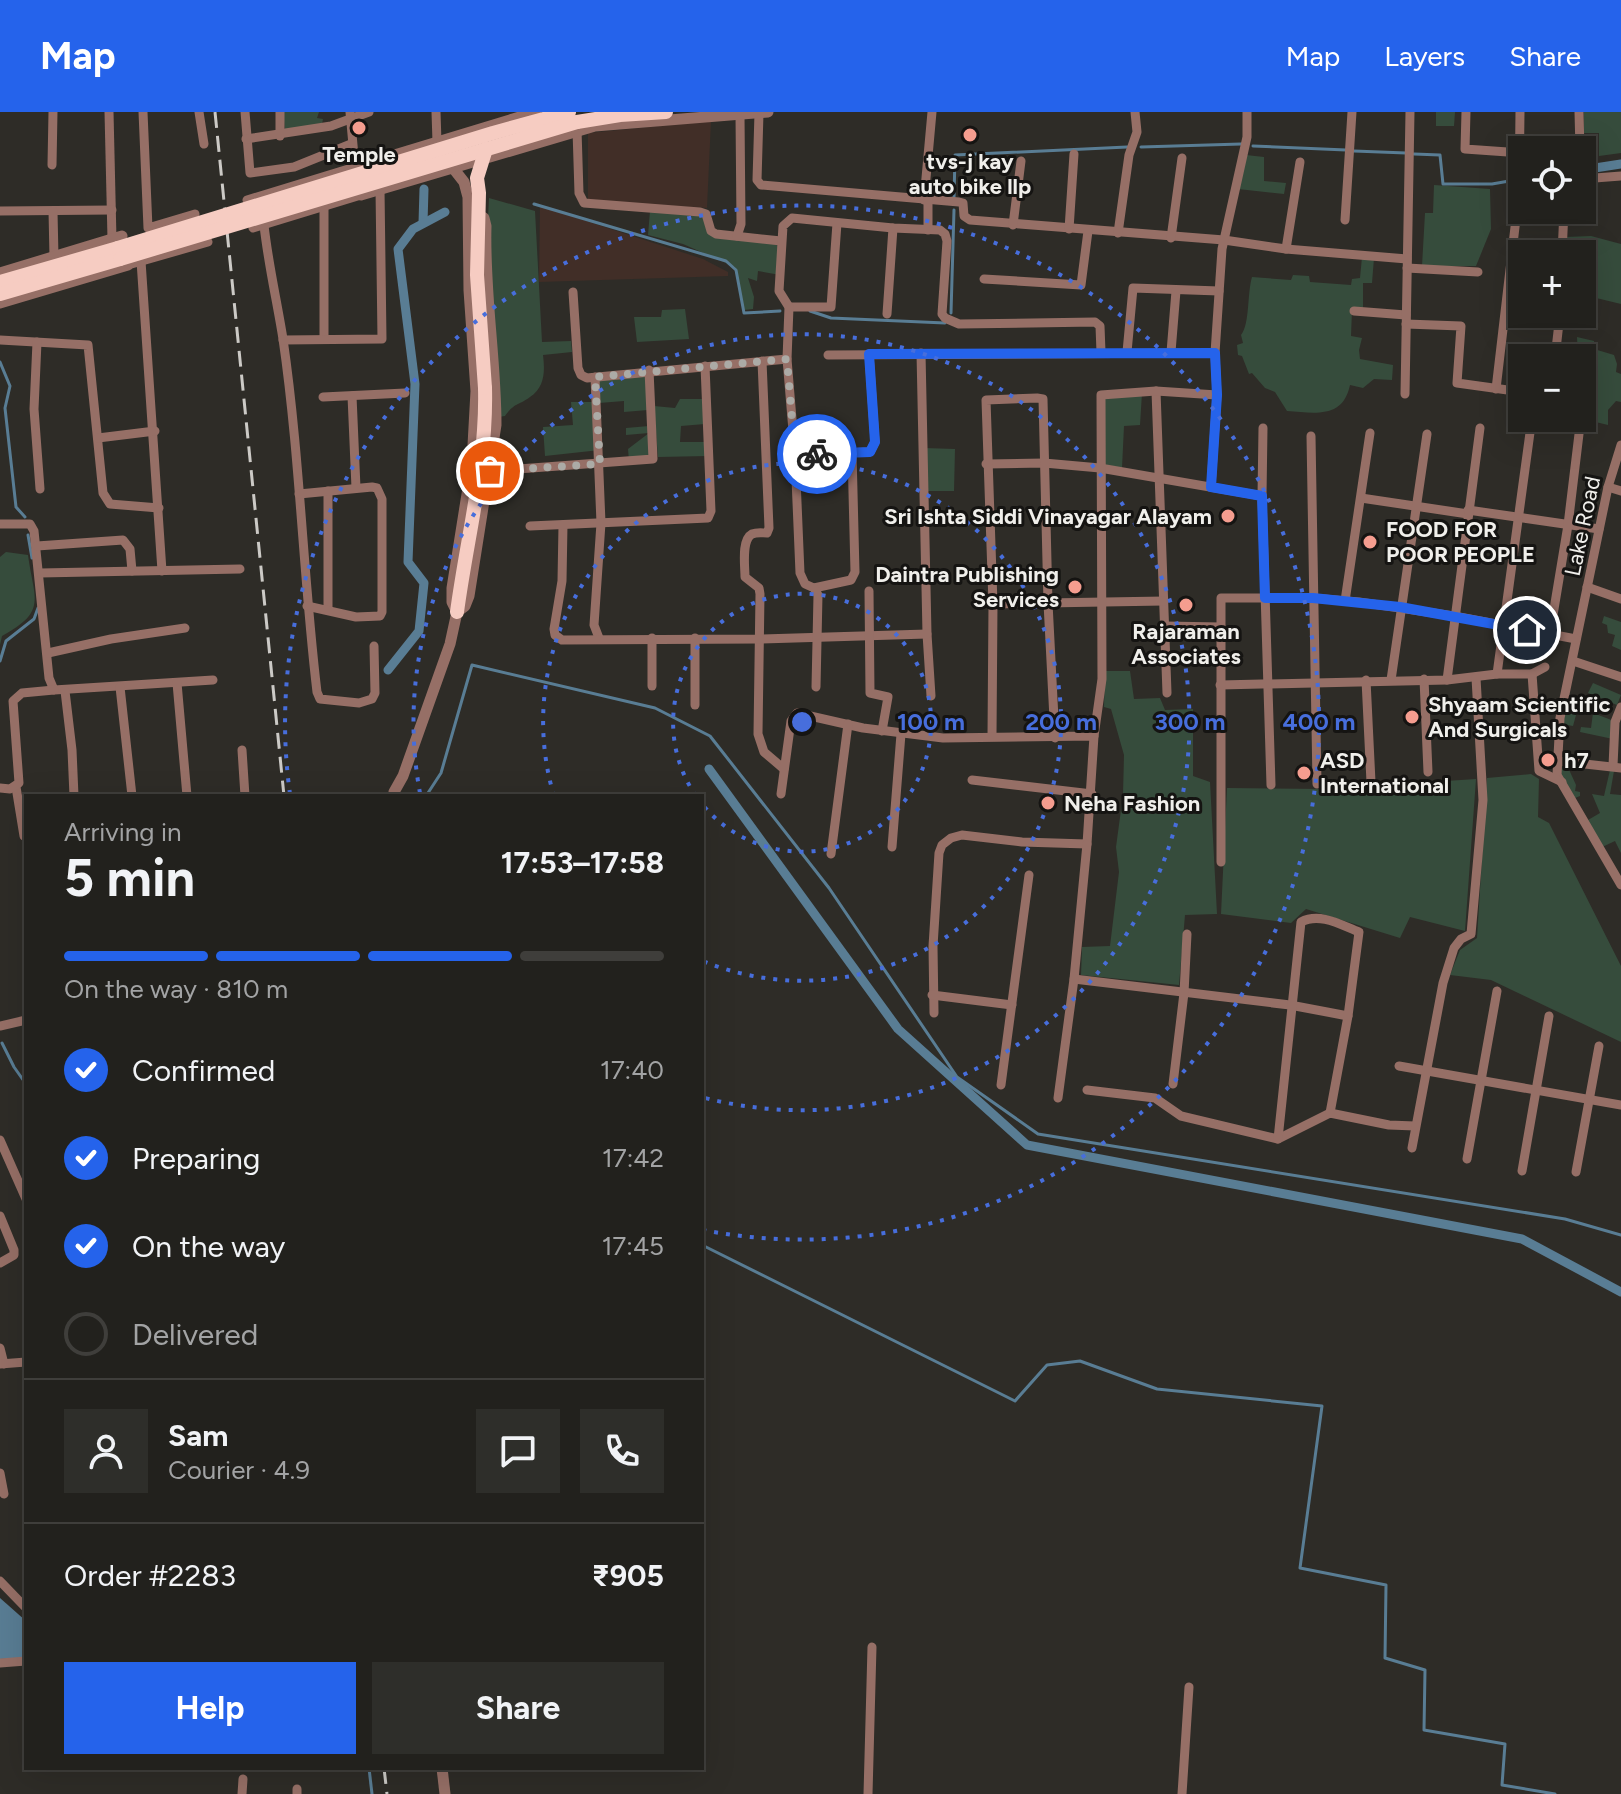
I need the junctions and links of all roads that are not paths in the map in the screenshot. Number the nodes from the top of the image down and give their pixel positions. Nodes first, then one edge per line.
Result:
1 (53, 112) edge
2 (109, 112) edge
3 (143, 112) edge
4 (199, 112) edge
5 (245, 112) edge
6 (280, 112) edge
7 (369, 112) edge
8 (436, 112) edge
9 (536, 112) edge
10 (666, 112) edge
11 (768, 112) edge
12 (932, 112) edge
13 (1135, 112) edge
14 (1247, 112) edge
15 (1352, 112) edge
16 (1410, 112) edge
17 (1466, 112) edge
18 (1520, 112) edge
19 (1579, 112) edge
20 (759, 113) edge
21 (350, 114) edge
22 (740, 115) junction
23 (491, 118) edge
24 (574, 121) edge
25 (280, 136) junction
26 (1521, 136) edge
27 (1580, 136) edge
28 (246, 139) junction
29 (437, 142) junction
30 (204, 144) dead end
31 (351, 144) junction
32 (486, 149) junction
33 (1508, 152) edge
34 (1074, 154) dead end
35 (1182, 158) dead end
36 (1021, 161) dead end
37 (1300, 162) dead end
38 (452, 164) junction
39 (52, 165) dead end
40 (355, 167) junction
41 (1621, 176) edge
42 (477, 178) junction
43 (1596, 178) edge
44 (380, 189) junction
45 (361, 195) junction
46 (247, 200) dead end
47 (926, 200) junction
48 (324, 206) junction
49 (112, 210) junction
50 (0, 211) edge
51 (53, 211) junction
52 (469, 212) junction
53 (195, 214) dead end
54 (1345, 220) dead end
55 (837, 223) junction
56 (1517, 224) edge
57 (1013, 225) junction
58 (893, 228) junction
59 (1069, 229) junction
60 (928, 230) junction
61 (1088, 231) junction
62 (1118, 233) junction
63 (737, 236) junction
64 (1171, 238) junction
65 (1224, 240) junction
66 (781, 241) junction
67 (208, 242) dead end
68 (120, 249) junction
69 (1286, 249) junction
70 (54, 257) junction
71 (141, 261) junction
72 (1407, 263) junction
73 (1478, 272) dead end
74 (0, 273) edge
75 (984, 279) dead end
76 (0, 282) edge
77 (1176, 291) junction
78 (1219, 291) junction
79 (573, 292) dead end
80 (0, 294) edge
81 (0, 303) edge
82 (789, 307) junction
83 (1354, 311) dead end
84 (887, 314) dead end
85 (1406, 320) junction
86 (324, 339) junction
87 (0, 340) edge
88 (283, 340) junction
89 (37, 342) junction
90 (492, 348) junction
91 (473, 350) junction
92 (1101, 352) junction
93 (1127, 352) junction
94 (1171, 352) junction
95 (921, 353) junction
96 (1215, 353) junction
97 (869, 354) junction
98 (828, 355) dead end
99 (787, 359) junction
100 (762, 361) junction
101 (705, 366) junction
102 (649, 370) junction
103 (595, 377) junction
104 (1496, 389) junction
105 (1508, 390) edge
106 (1156, 391) junction
107 (405, 393) dead end
108 (1405, 394) dead end
109 (1217, 395) junction
110 (352, 396) junction
111 (323, 397) dead end
112 (1263, 428) dead end
113 (1480, 428) dead end
114 (155, 431) junction
115 (1530, 432) edge
116 (1370, 433) dead end
117 (1427, 434) dead end
118 (1579, 434) dead end
119 (1311, 436) dead end
120 (98, 438) junction
121 (1621, 445) edge
122 (852, 452) junction
123 (795, 455) junction
124 (1044, 463) junction
125 (600, 464) junction
126 (986, 464) junction
127 (1100, 468) junction
128 (490, 471) junction
129 (1158, 476) junction
130 (1211, 487) junction
131 (1608, 487) junction
132 (356, 488) junction
133 (40, 489) dead end
134 (328, 491) junction
135 (1621, 491) edge
136 (299, 494) junction
137 (1262, 496) junction
138 (1361, 498) junction
139 (1416, 506) junction
140 (159, 508) junction
141 (1468, 512) junction
142 (1518, 517) junction
143 (601, 523) junction
144 (0, 524) edge
145 (563, 525) junction
146 (1568, 525) junction
147 (530, 526) dead end
148 (1599, 529) junction
149 (37, 546) junction
150 (240, 569) dead end
151 (132, 571) junction
152 (162, 571) junction
153 (40, 573) junction
154 (1587, 587) junction
155 (814, 588) junction
156 (869, 591) dead end
157 (1265, 598) junction
158 (1313, 598) junction
159 (1621, 599) edge
160 (1164, 601) junction
161 (1345, 601) junction
162 (1103, 602) junction
163 (1048, 603) junction
164 (993, 604) junction
165 (307, 606) junction
166 (1400, 607) junction
167 (328, 610) junction
168 (457, 612) junction
169 (1454, 616) junction
170 (1165, 626) junction
171 (1221, 627) junction
172 (1504, 627) junction
173 (185, 628) dead end
174 (1550, 633) junction
175 (927, 634) junction
176 (870, 636) junction
177 (599, 638) junction
178 (652, 638) junction
179 (695, 638) junction
180 (816, 638) junction
181 (759, 639) junction
182 (1576, 639) junction
183 (374, 646) dead end
184 (48, 653) junction
185 (1573, 661) junction
186 (1545, 667) dead end
187 (1497, 674) junction
188 (1532, 674) junction
189 (1621, 677) edge
190 (1476, 678) junction
191 (1424, 679) junction
192 (213, 680) dead end
193 (1366, 680) junction
194 (1391, 680) junction
195 (1447, 680) junction
196 (1315, 682) junction
197 (177, 683) junction
198 (1268, 683) junction
199 (1220, 685) junction
200 (652, 686) dead end
201 (120, 687) junction
202 (816, 687) dead end
203 (60, 690) junction
204 (1167, 693) dead end
205 (931, 696) dead end
206 (695, 705) dead end
207 (1621, 707) edge
208 (848, 724) junction
209 (882, 731) junction
210 (901, 734) junction
211 (992, 736) junction
212 (1094, 736) junction
213 (1055, 738) junction
214 (242, 750) dead end
215 (1558, 761) junction
216 (1617, 767) edge
217 (784, 769) junction
218 (1428, 772) dead end
219 (972, 780) dead end
220 (1371, 782) dead end
221 (1562, 782) junction
222 (1317, 784) dead end
223 (1271, 785) dead end
224 (16, 787) junction
225 (0, 788) edge
226 (74, 794) edge
227 (132, 794) edge
228 (187, 794) edge
229 (245, 794) edge
230 (392, 794) edge
231 (781, 794) dead end
232 (1092, 794) junction
233 (24, 836) dead end
234 (1087, 844) junction
235 (892, 847) dead end
236 (831, 854) dead end
237 (1221, 862) dead end
238 (1029, 875) dead end
239 (1621, 885) edge
240 (1187, 934) dead end
241 (1074, 979) junction
242 (1497, 991) dead end
243 (1184, 993) junction
244 (932, 995) junction
245 (1012, 1005) junction
246 (1290, 1005) junction
247 (934, 1013) dead end
248 (1348, 1016) junction
249 (1549, 1016) dead end
250 (24, 1020) edge
251 (0, 1026) edge
252 (1599, 1046) dead end
253 (1399, 1066) dead end
254 (1426, 1071) junction
255 (1480, 1081) junction
256 (1173, 1084) dead end
257 (1001, 1085) dead end
258 (1087, 1090) dead end
259 (1534, 1090) junction
260 (1058, 1098) dead end
261 (1589, 1098) junction
262 (1621, 1105) edge
263 (1330, 1113) junction
264 (1415, 1126) junction
265 (1278, 1139) junction
266 (0, 1140) edge
267 (1412, 1148) dead end
268 (1467, 1159) dead end
269 (1522, 1171) dead end
270 (1576, 1172) dead end
271 (24, 1194) edge
272 (0, 1216) edge
273 (0, 1263) edge
274 (0, 1348) edge
275 (24, 1362) edge
276 (2, 1364) edge
277 (0, 1473) edge
278 (4, 1494) dead end
279 (0, 1581) edge
280 (24, 1606) edge
281 (872, 1647) dead end
282 (24, 1661) edge
283 (0, 1663) edge
284 (1189, 1687) dead end
285 (442, 1770) edge
286 (243, 1779) dead end
287 (242, 1794) edge
288 (445, 1794) edge
289 (868, 1794) edge
290 (1182, 1794) edge

1 - 39 street
2 - 49 street
3 - 53 street
4 - 30 street
5 - 28 street
6 - 25 street
7 - 21 street
8 - 29 street
9 - 23 street
10 - 24 highway
11 - 20 street
12 - 47 street
13 - 62 street
14 - 65 street
15 - 54 street
16 - 72 street
17 - 33 street
18 - 26 street
19 - 27 street
20 - 22 street
20 - 47 street
21 - 25 street
21 - 31 street
22 - 24 street
22 - 63 street
23 - 29 street
24 - 32 highway, bridge
24 - 38 street
24 - 63 street
24 - 68 highway, bridge
25 - 28 street
28 - 31 street
29 - 40 street
31 - 40 street
32 - 38 highway, bridge
32 - 42 highway, bridge
34 - 59 street
35 - 64 street
36 - 57 street
37 - 69 street
38 - 42 highway
38 - 44 street
38 - 52 street
38 - 68 highway, bridge
40 - 45 street
40 - 46 street
41 - 43 street
42 - 168 highway, bridge
44 - 45 street
44 - 86 street
45 - 48 street
47 - 57 street
47 - 60 street
48 - 86 street
48 - 88 street
49 - 51 street
49 - 68 street
50 - 51 street
51 - 70 street
52 - 90 street
52 - 91 street
55 - 58 street
55 - 66 street
55 - 82 street
56 - 104 street
57 - 59 street
58 - 60 street
58 - 84 street
59 - 61 street
60 - 92 street
61 - 62 street
61 - 75 street
62 - 64 street
63 - 66 street
64 - 65 street
65 - 69 street
65 - 78 street
66 - 82 street
67 - 71 street
68 - 70 street
68 - 71 street
68 - 76 highway
68 - 80 highway
68 - 81 street
69 - 72 street
70 - 74 street
71 - 114 street
72 - 73 street
72 - 85 street
77 - 78 street
77 - 93 street
77 - 94 street
78 - 96 street
79 - 103 street
82 - 99 street
83 - 85 street
85 - 104 street
85 - 108 street
86 - 88 street
87 - 89 street
88 - 136 street
89 - 120 street
89 - 133 street
90 - 91 street
90 - 128 street
91 - 168 street
92 - 93 street
92 - 95 street
93 - 94 street
94 - 96 street
95 - 97 street
95 - 175 street
96 - 109 street
97 - 98 street
97 - 122 street
99 - 100 street
99 - 123 street
100 - 101 street
100 - 181 street
101 - 102 street
101 - 143 street
102 - 103 street
102 - 125 street
103 - 125 street
104 - 105 street
106 - 109 street
106 - 127 street
106 - 129 street
107 - 110 street
109 - 130 street
110 - 111 street
110 - 132 street
112 - 137 street
113 - 141 street
114 - 120 street
114 - 140 street
115 - 142 street
116 - 138 street
117 - 139 street
118 - 146 street
119 - 158 street
120 - 140 street
121 - 131 street, Lake Road
122 - 123 street
122 - 155 street
123 - 155 street
124 - 126 street
124 - 126 street
124 - 127 street
124 - 163 street
125 - 128 street
125 - 143 street
126 - 164 street
127 - 129 street
127 - 162 street
128 - 168 street
129 - 130 street
129 - 160 street
130 - 137 street
131 - 135 street
131 - 148 street, Lake Road
132 - 134 street
132 - 167 street
134 - 136 street
134 - 167 street
136 - 165 street
137 - 157 street
138 - 139 street
138 - 161 street
139 - 141 street
139 - 166 street
140 - 152 street
141 - 142 street
141 - 169 street
142 - 146 street
142 - 172 street
143 - 145 street
143 - 177 street
144 - 149 street
145 - 147 street
145 - 177 street
146 - 148 street
146 - 174 street
148 - 154 street, Lake Road
149 - 151 street
149 - 153 street
150 - 152 street
151 - 152 street
151 - 153 street
153 - 184 street
154 - 159 street
154 - 182 street, Lake Road
155 - 180 street
156 - 176 street
157 - 158 street
157 - 171 street
157 - 198 street
158 - 161 street
158 - 196 street
160 - 162 street
160 - 170 street
161 - 166 street
162 - 163 street
162 - 212 street
163 - 164 street
163 - 213 street
164 - 211 street
165 - 167 street
165 - 183 street
166 - 169 street
166 - 194 street
168 - 230 street
169 - 172 street
169 - 195 street
170 - 171 street
170 - 204 street
171 - 199 street
172 - 174 street
172 - 187 street
173 - 184 street
174 - 182 street
175 - 176 street
175 - 205 street
176 - 180 street
176 - 209 street
177 - 178 street
178 - 179 street
178 - 200 street
179 - 181 street
179 - 206 street
180 - 181 street
180 - 202 street
181 - 217 street
182 - 185 street, Lake Road
184 - 203 street
185 - 189 street
185 - 215 street, Lake Road
186 - 188 street
187 - 188 street
187 - 190 street
188 - 221 street
190 - 195 street
190 - 254 street
191 - 194 street
191 - 195 street
191 - 218 street
192 - 197 street
193 - 194 street
193 - 196 street
193 - 220 street
196 - 198 street
196 - 222 street
197 - 201 street
197 - 228 street
198 - 199 street
198 - 223 street
199 - 237 street
201 - 203 street
201 - 227 street
203 - 224 street
203 - 226 street
207 - 216 street
208 - 209 street
208 - 217 street
208 - 236 street
209 - 210 street
210 - 211 street
210 - 235 street
211 - 213 street
212 - 213 street
212 - 232 street
214 - 229 street
215 - 216 street
215 - 221 street, Lake Road
217 - 231 street
219 - 232 street
221 - 239 street, Lake Road
224 - 225 street
224 - 233 street
232 - 234 street
234 - 241 street
234 - 244 street
238 - 245 street
240 - 243 street
241 - 243 street
241 - 260 street
242 - 255 street
243 - 246 street
243 - 256 street
244 - 245 street
244 - 247 street
245 - 257 street
246 - 248 street
246 - 248 street
246 - 265 street
248 - 263 street
249 - 259 street
250 - 251 street
252 - 261 street
253 - 254 street
254 - 255 street
254 - 264 street
255 - 259 street
255 - 268 street
258 - 265 street
259 - 261 street
259 - 269 street
261 - 262 street
261 - 270 street
263 - 264 street
263 - 265 street
264 - 267 street
266 - 271 street
272 - 273 street
274 - 276 street
275 - 276 street
277 - 278 street
279 - 280 street
281 - 289 street
282 - 283 street
284 - 290 street
285 - 288 street
286 - 287 street

